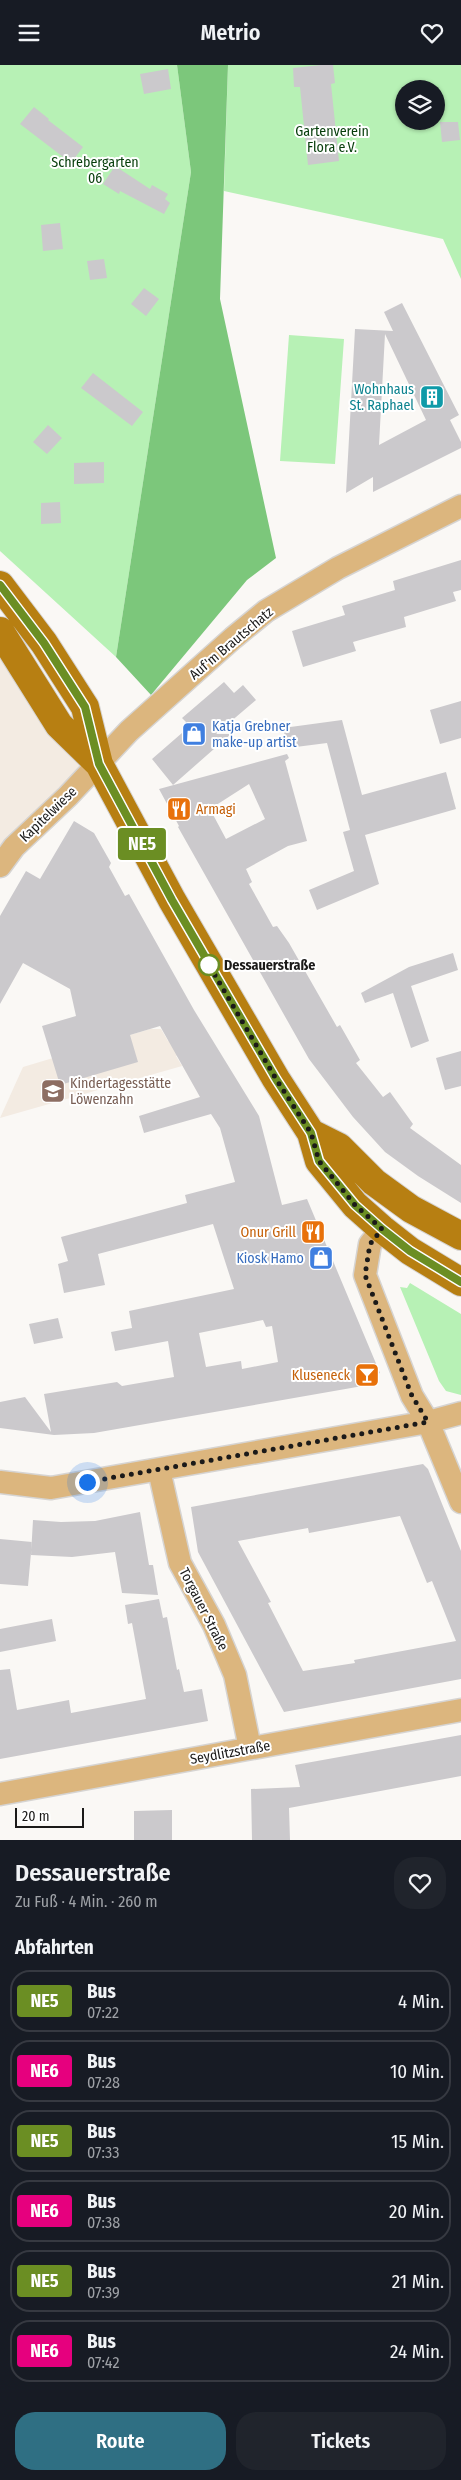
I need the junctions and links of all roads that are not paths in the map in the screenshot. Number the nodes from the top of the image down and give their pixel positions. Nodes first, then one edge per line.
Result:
1 (461, 507) edge
2 (0, 585) edge
3 (0, 631) edge
4 (99, 764) junction
5 (0, 866) edge
6 (311, 1133) junction
7 (461, 1235) edge
8 (376, 1236) junction
9 (461, 1253) edge
10 (461, 1282) edge
11 (461, 1413) edge
12 (428, 1422) junction
13 (158, 1470) junction
14 (0, 1482) edge
15 (461, 1502) edge
16 (461, 1710) edge
17 (250, 1748) junction
18 (0, 1794) edge

1 - 4 street, Auf'm Brautschatz
2 - 4 main road
3 - 4 main road
4 - 5 street, Kapitelwiese
4 - 6 main road
6 - 7 main road
6 - 8 main road
8 - 9 main road
8 - 10 main road
8 - 12 street
11 - 12 street
12 - 13 street
12 - 15 street
13 - 14 street
13 - 17 street, Torgauer Straße
16 - 17 street, Seydlitzstraße
17 - 18 street, Seydlitzstraße

